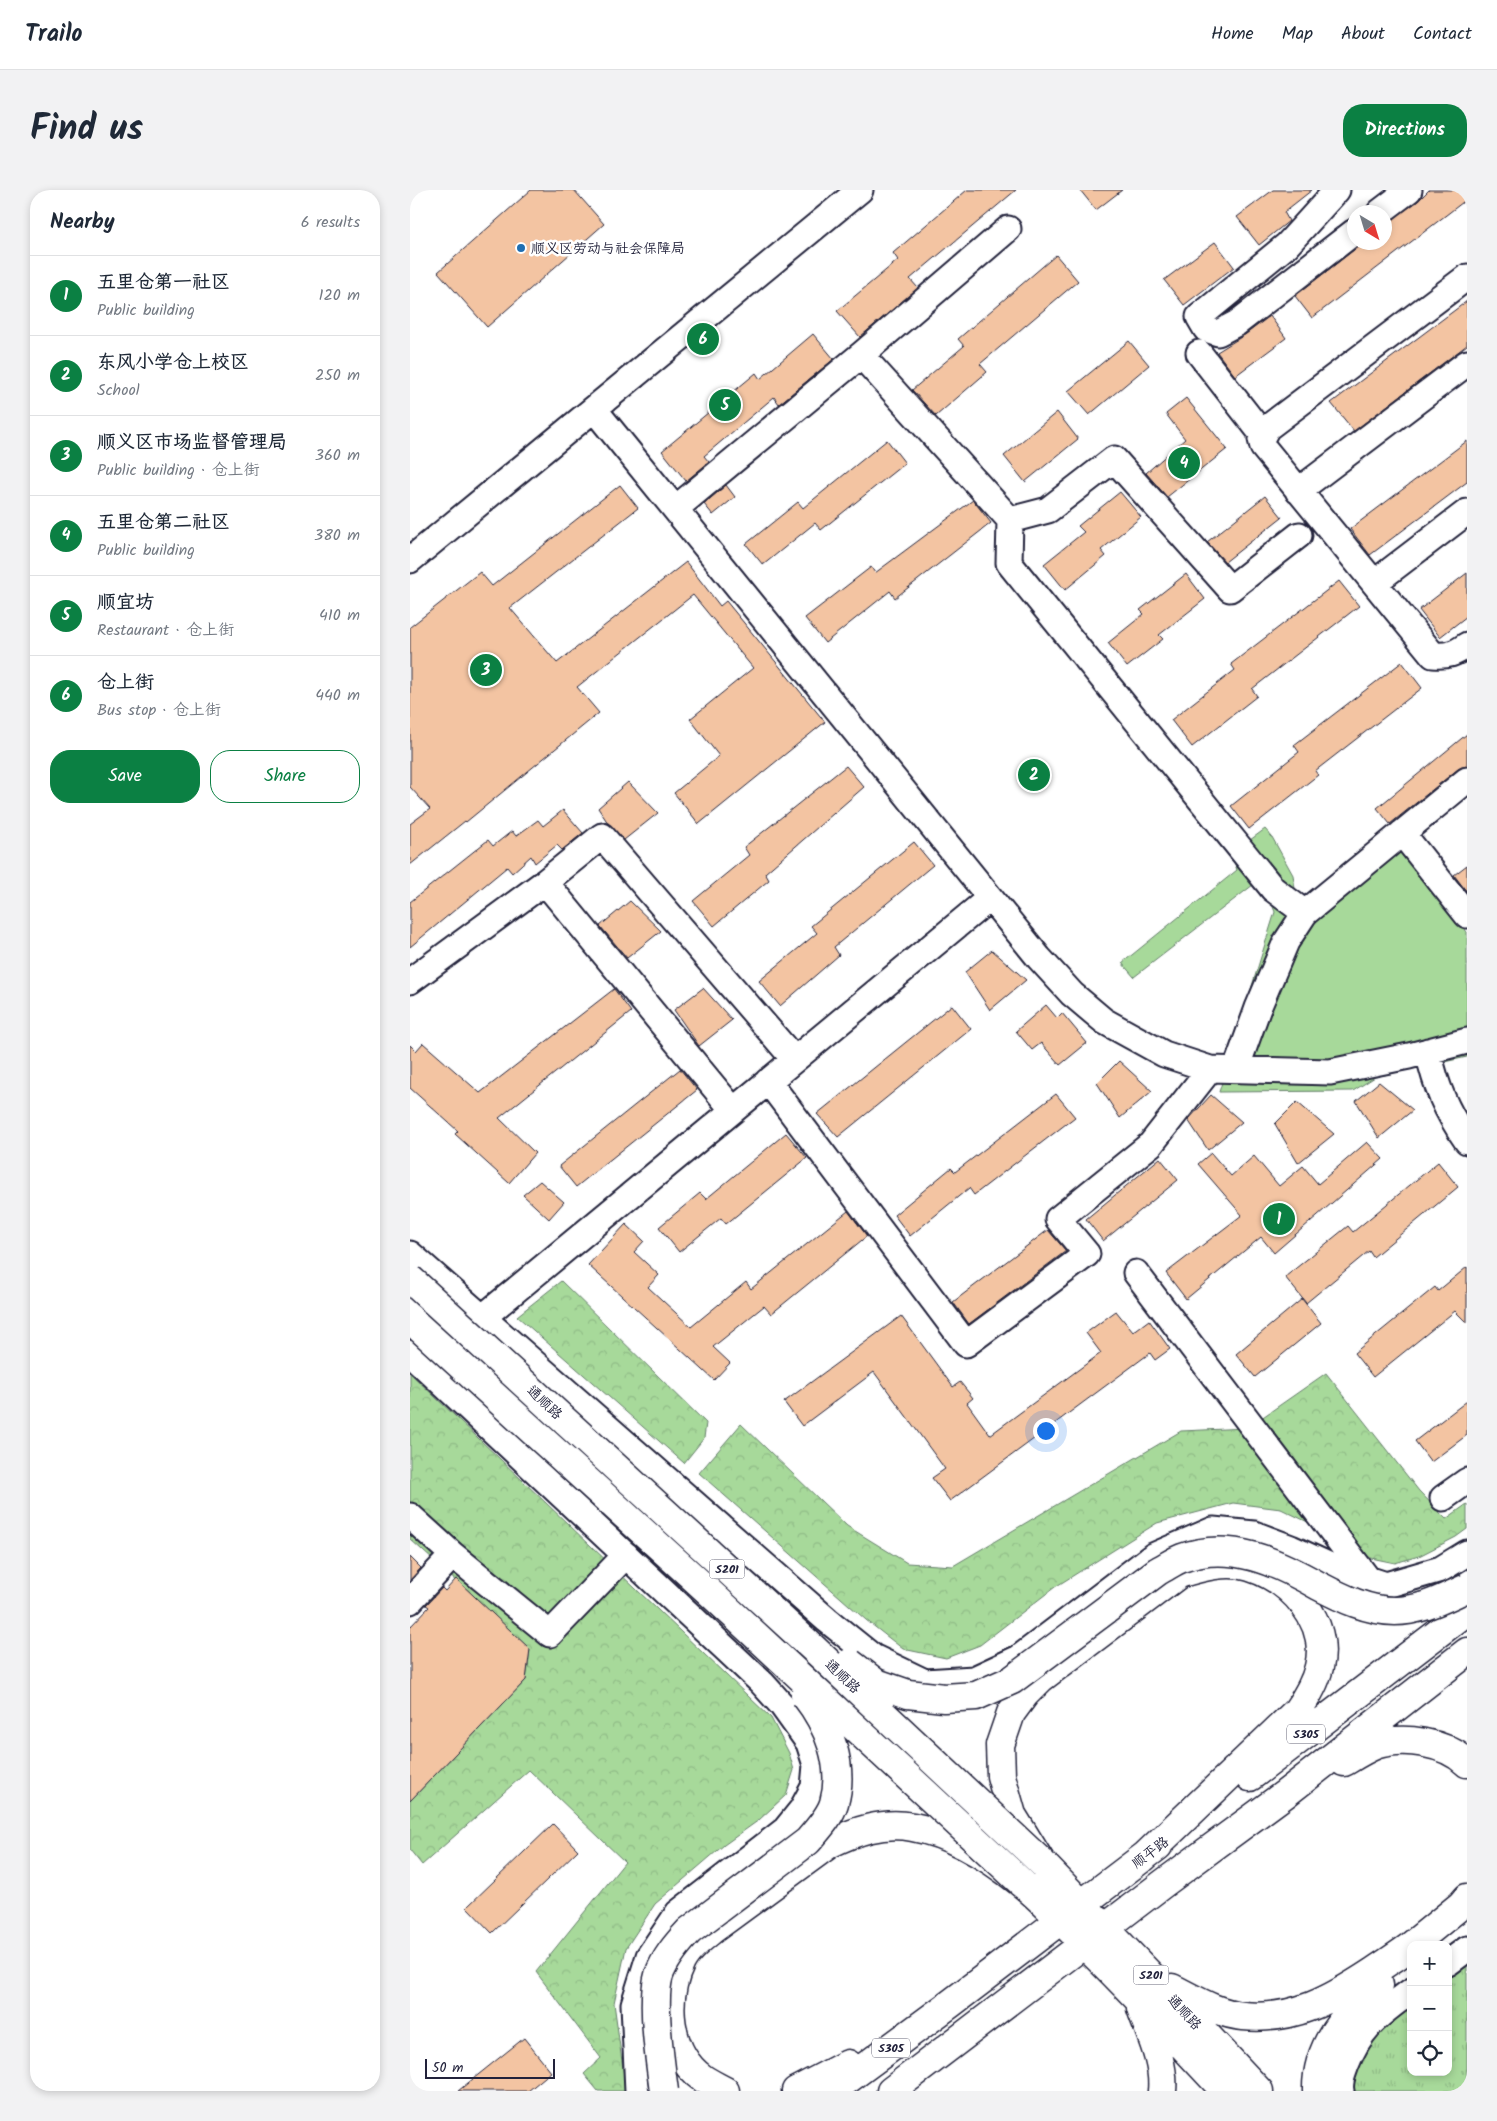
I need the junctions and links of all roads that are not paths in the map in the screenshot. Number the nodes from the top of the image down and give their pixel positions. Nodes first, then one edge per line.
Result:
1 (860, 190) edge
2 (1336, 190) edge
3 (1409, 190) edge
4 (1389, 205) edge
5 (1008, 229) dead end
6 (1347, 237) edge
7 (1467, 277) edge
8 (1199, 353) dead end
9 (860, 355) junction
10 (1467, 363) edge
11 (594, 409) junction
12 (1264, 435) junction
13 (1298, 491) junction
14 (675, 509) junction
15 (1467, 512) edge
16 (1010, 520) junction
17 (1299, 535) dead end
18 (410, 560) edge
19 (1374, 583) junction
20 (1467, 645) edge
21 (1467, 780) edge
22 (1402, 833) junction
23 (545, 882) junction
24 (990, 898) junction
25 (1305, 913) junction
26 (1467, 915) edge
27 (410, 981) edge
28 (1467, 1041) edge
29 (1428, 1052) junction
30 (794, 1059) junction
31 (1210, 1069) junction
32 (1236, 1069) junction
33 (768, 1081) junction
34 (733, 1110) junction
35 (1467, 1141) edge
36 (410, 1254) edge
37 (1136, 1273) dead end
38 (410, 1279) edge
39 (482, 1318) junction
40 (410, 1319) edge
41 (410, 1353) edge
42 (1467, 1481) edge
43 (1444, 1498) dead end
44 (410, 1516) edge
45 (1467, 1553) edge
46 (453, 1555) junction
47 (626, 1555) junction
48 (732, 1574) junction
49 (1368, 1579) junction
50 (1467, 1588) edge
51 (707, 1590) junction
52 (410, 1601) edge
53 (1467, 1611) edge
54 (1467, 1652) edge
55 (1467, 1763) edge
56 (1144, 1857) junction
57 (1041, 1862) junction
58 (1189, 1865) junction
59 (1021, 1882) junction
60 (1467, 1898) edge
61 (1467, 1915) edge
62 (1416, 1941) edge
63 (1436, 1941) edge
64 (1407, 1948) edge
65 (1467, 1948) edge
66 (1452, 1960) edge
67 (1407, 1963) edge
68 (1146, 1988) junction
69 (1407, 1994) edge
70 (950, 2004) junction
71 (954, 2043) junction
72 (638, 2091) edge
73 (664, 2091) edge
74 (726, 2091) edge
75 (796, 2091) edge
76 (832, 2091) edge
77 (891, 2091) edge
78 (902, 2091) edge
79 (1162, 2091) edge
80 (1225, 2091) edge
81 (1259, 2091) edge
82 (1317, 2091) edge
83 (1341, 2091) edge

1 - 11 street
2 - 6 street
3 - 4 street
5 - 9 street
7 - 12 street
8 - 12 street
9 - 14 street
9 - 16 street
10 - 13 street
11 - 14 street
11 - 18 street
12 - 13 street
13 - 19 street
14 - 24 street
15 - 19 street
16 - 17 street
16 - 25 street
19 - 20 street
21 - 22 street
22 - 25 street
22 - 26 street
23 - 27 street
23 - 30 street
23 - 34 street
24 - 30 street
24 - 31 street
25 - 32 street
28 - 29 street
29 - 32 street
29 - 35 street
30 - 33 street
31 - 32 street
31 - 33 street
33 - 34 street
34 - 39 street
36 - 39 street
37 - 49 street
38 - 48 main road, 通顺路 / S201, bridge
39 - 49 street
40 - 51 main road, 通顺路 / S201, bridge
41 - 47 street
42 - 43 street
44 - 46 street
45 - 49 street
46 - 47 street
46 - 52 street
47 - 72 street
48 - 50 main road, bridge
48 - 57 main road, 通顺路 / S201, bridge
51 - 59 main road, 通顺路 / S201, bridge
51 - 73 main road, bridge
53 - 56 main road, 顺平路 / S305
54 - 58 main road, S305
55 - 58 main road
56 - 57 main road, bridge
56 - 70 main road, 顺平路 / S305
57 - 68 main road, 通顺路 / S201
58 - 71 main road, S305
59 - 68 main road, 通顺路 / S201
59 - 74 main road, bridge
60 - 62 main road
61 - 63 main road
64 - 68 main road
65 - 66 street
67 - 82 main road
68 - 79 main road
68 - 80 main road, 通顺路 / S201
68 - 81 main road, 通顺路 / S201
69 - 83 street
70 - 75 main road
70 - 76 main road, 顺平路 / S305
71 - 77 main road, S305
71 - 78 main road

